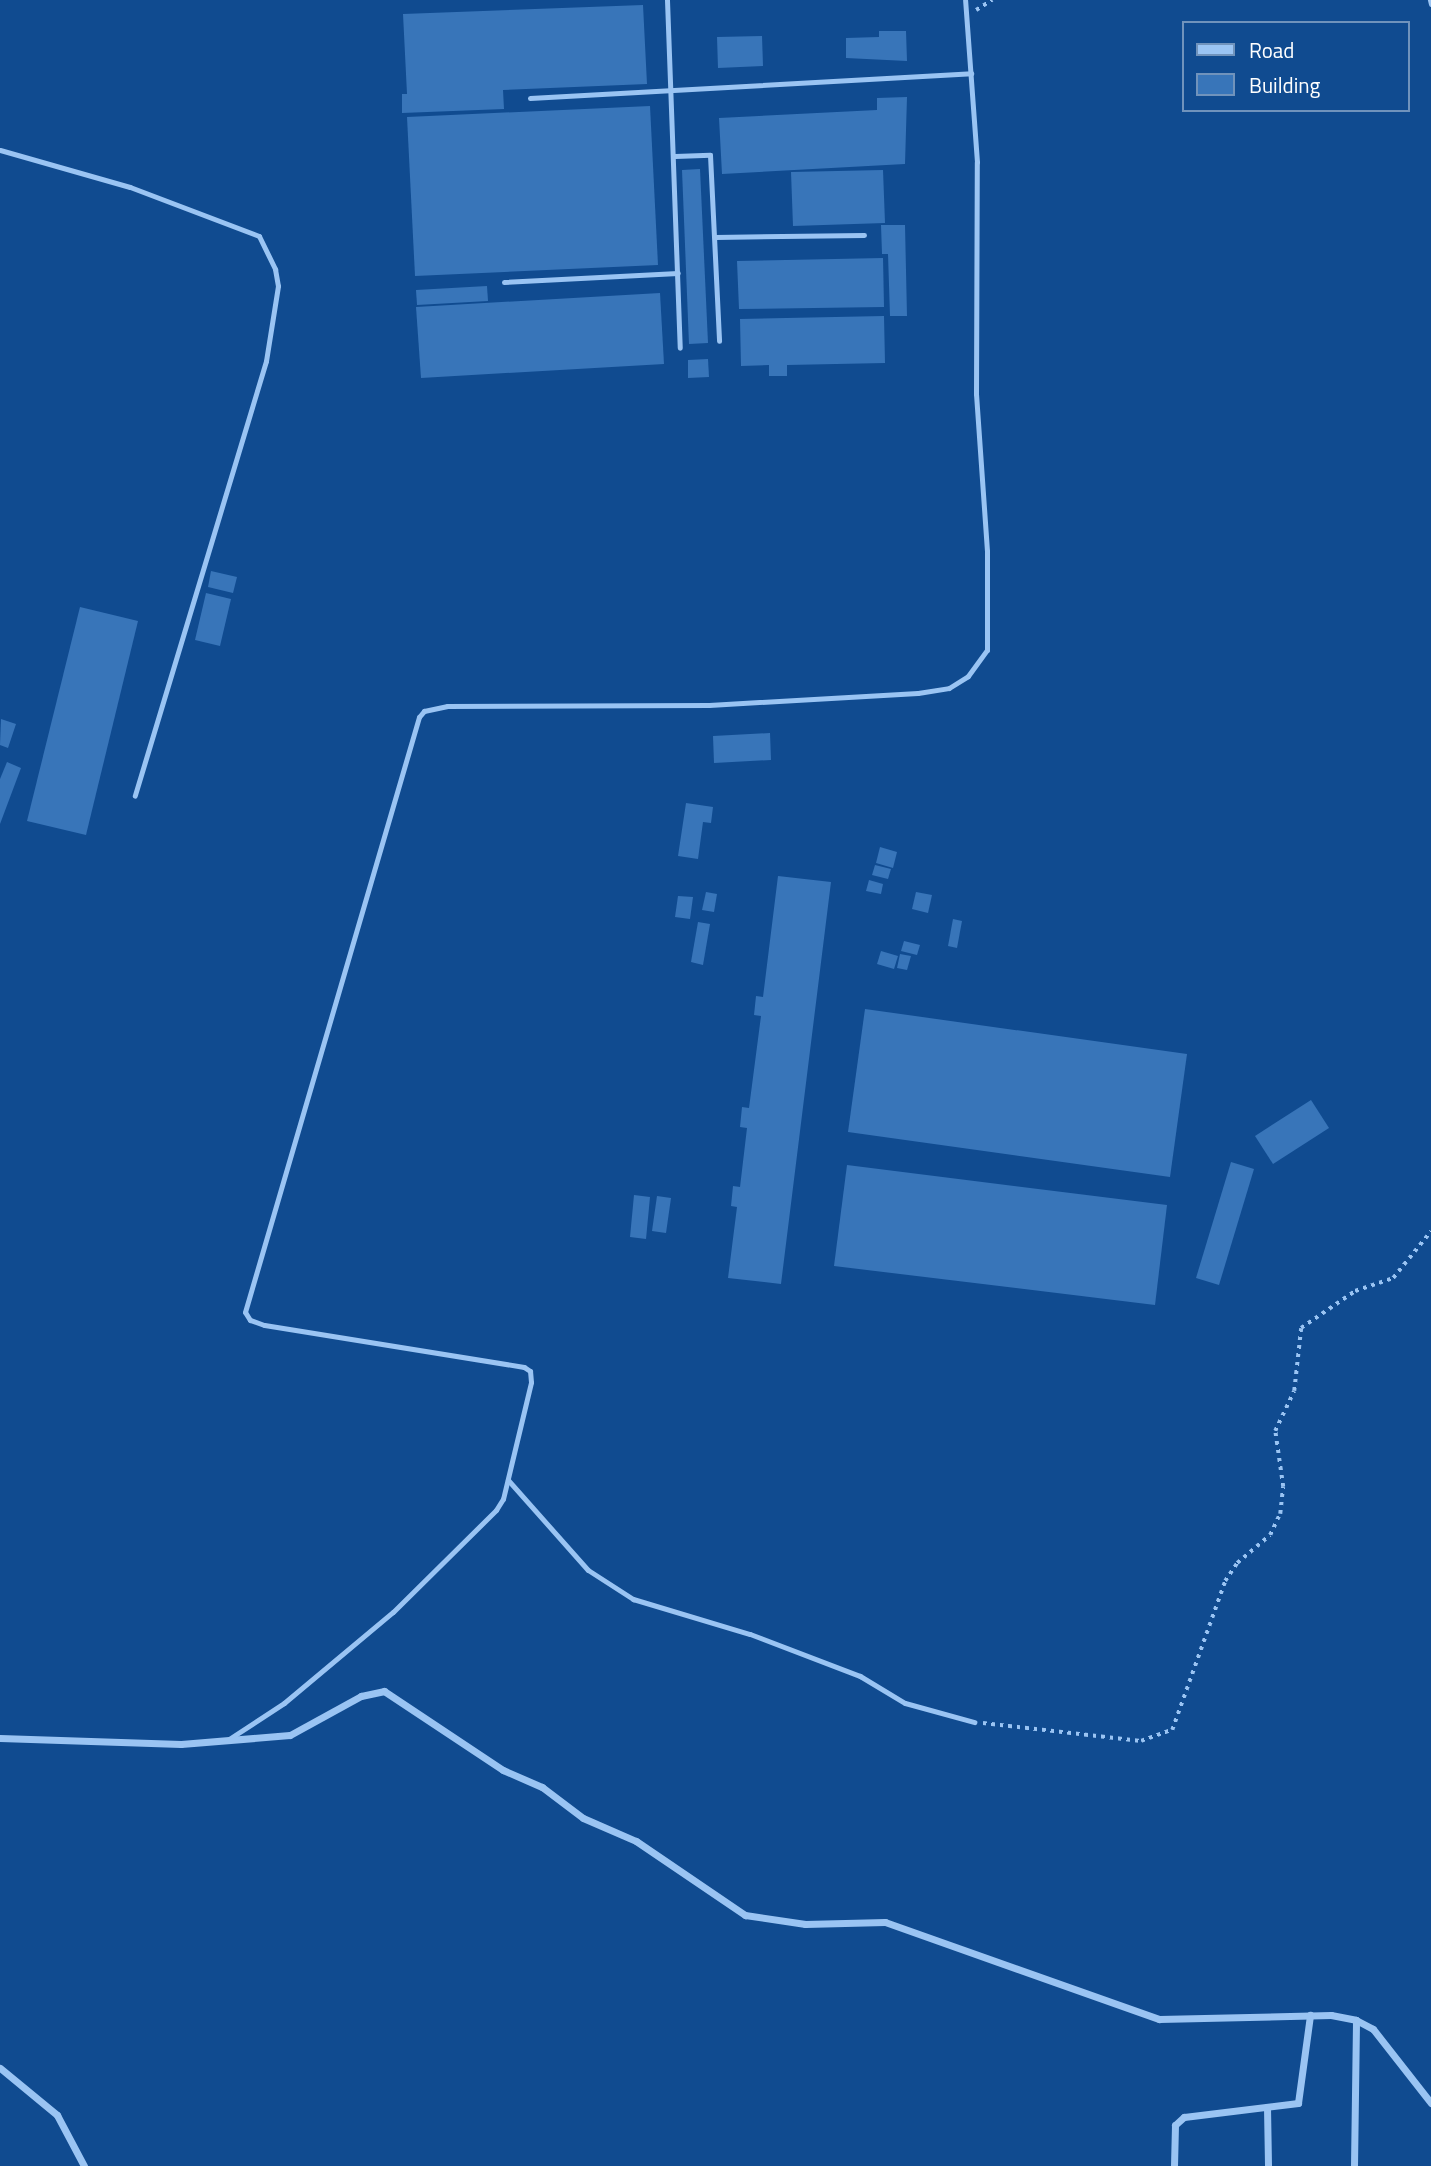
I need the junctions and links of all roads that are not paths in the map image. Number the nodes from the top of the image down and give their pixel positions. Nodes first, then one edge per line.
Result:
1 (667, 0) edge
2 (965, 0) edge
3 (971, 73) junction
4 (674, 90) junction
5 (530, 98) dead end
6 (0, 150) edge
7 (675, 156) junction
8 (864, 235) dead end
9 (715, 237) junction
10 (678, 273) junction
11 (504, 282) dead end
12 (719, 341) dead end
13 (680, 348) dead end
14 (135, 796) dead end
15 (508, 1480) junction
16 (974, 1722) road end
17 (0, 1738) edge
18 (227, 1741) junction
19 (1310, 2015) junction
20 (1356, 2020) junction
21 (0, 2068) edge
22 (1431, 2103) edge
23 (1267, 2107) junction
24 (84, 2166) edge
25 (1174, 2166) edge
26 (1268, 2166) edge
27 (1354, 2166) edge

1 - 4 lane
2 - 3 lane
3 - 4 lane
3 - 15 lane
4 - 5 lane
4 - 7 lane
6 - 14 lane
7 - 9 lane
7 - 10 lane
8 - 9 lane
9 - 12 lane
10 - 11 lane
10 - 13 lane
15 - 16 lane
15 - 18 lane
17 - 18 street
18 - 19 street
19 - 20 street
19 - 23 street
20 - 22 street
20 - 27 street
21 - 24 street
23 - 25 street
23 - 26 street

